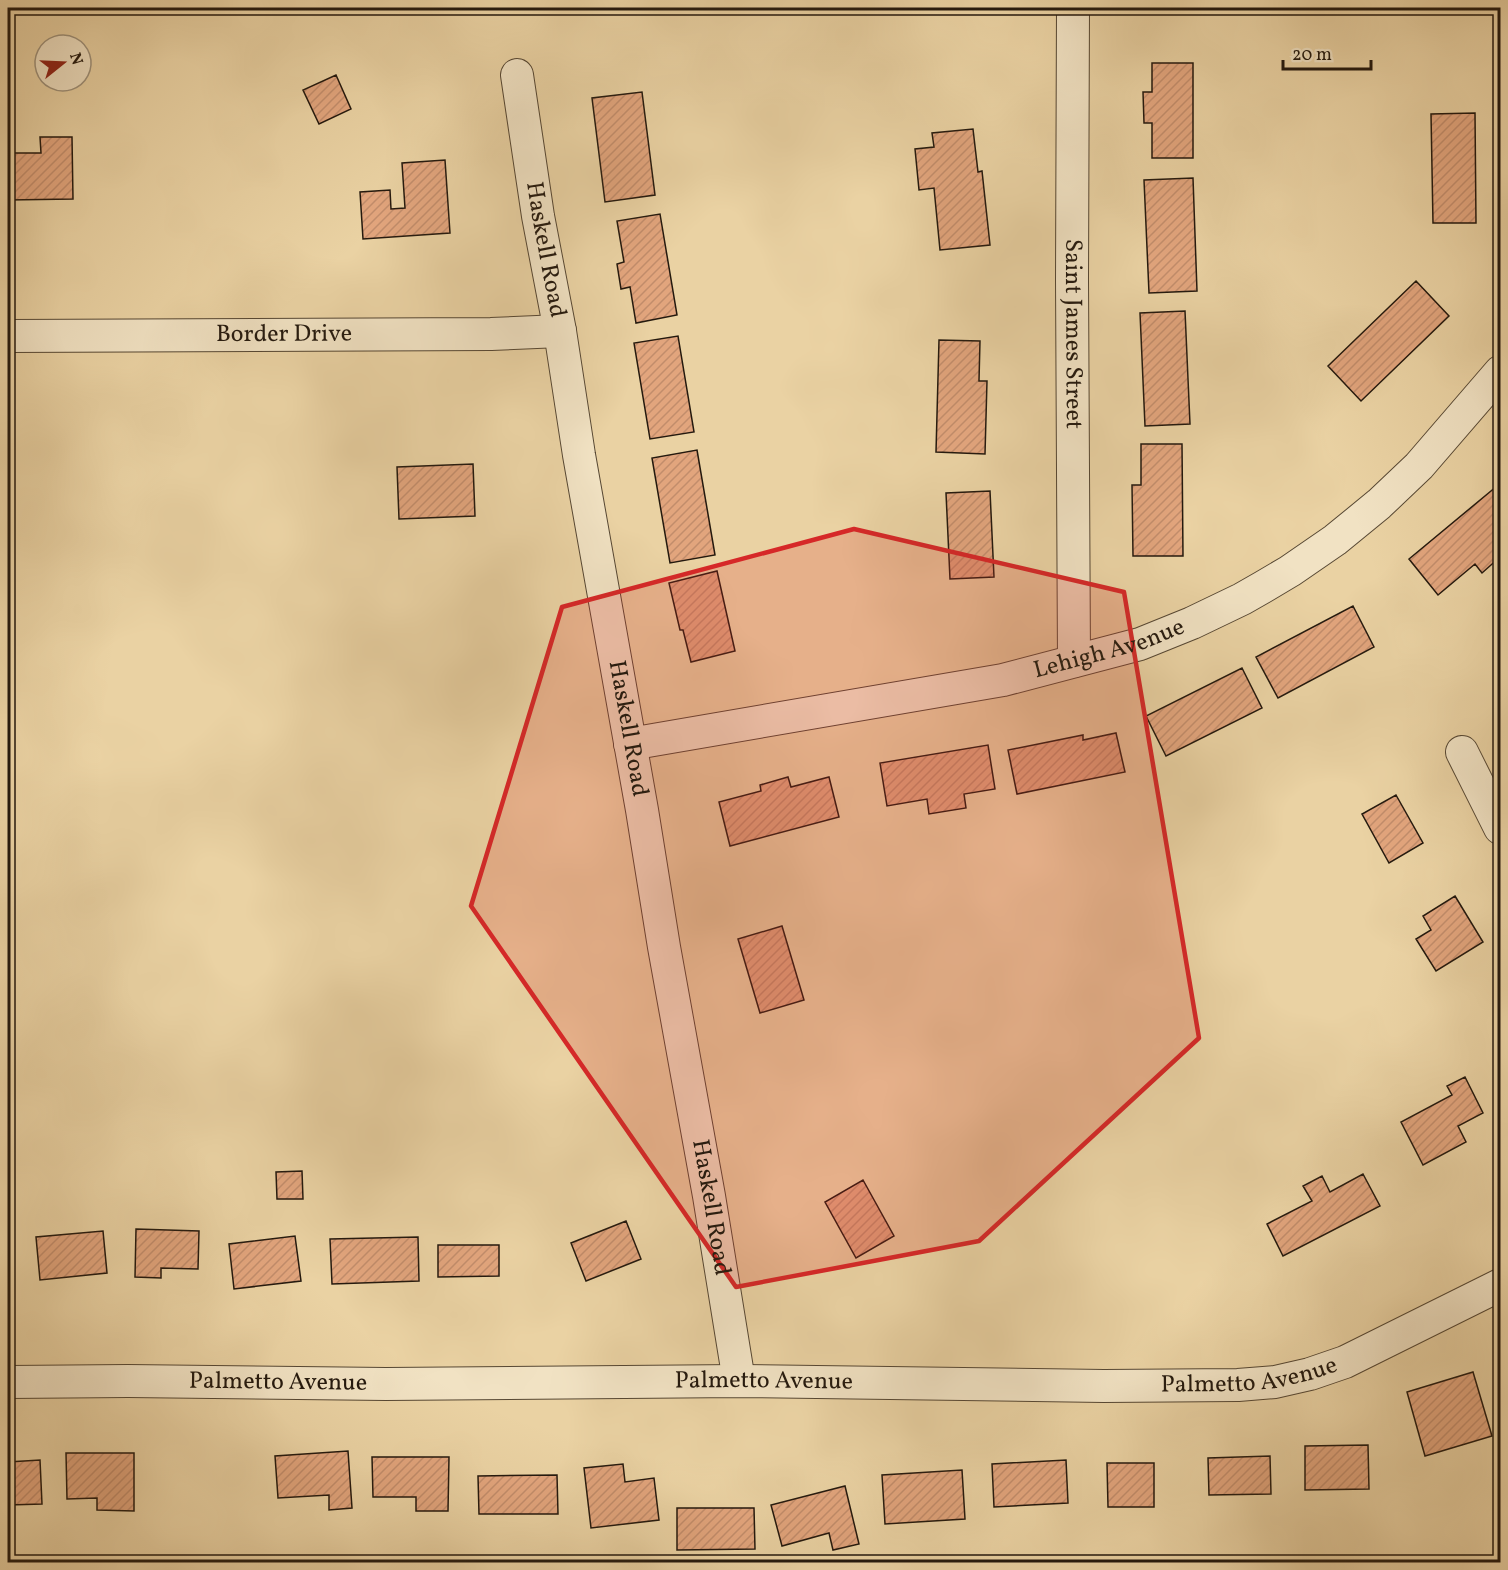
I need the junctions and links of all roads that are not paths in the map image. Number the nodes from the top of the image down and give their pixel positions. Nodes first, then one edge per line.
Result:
1 (1073, 8) edge
2 (517, 75) dead end
3 (560, 331) junction
4 (8, 336) edge
5 (1500, 372) edge
6 (1074, 661) junction
7 (630, 744) junction
8 (1462, 752) dead end
9 (1500, 828) edge
10 (1500, 1284) edge
11 (740, 1381) junction
12 (8, 1382) edge

1 - 6 street, Saint James Street
2 - 3 street, Haskell Road
3 - 4 street, Border Drive
3 - 7 street, Haskell Road
5 - 6 street, Lehigh Avenue
6 - 7 street, Lehigh Avenue
7 - 11 street, Haskell Road
8 - 9 street
10 - 11 street, Palmetto Avenue
11 - 12 street, Palmetto Avenue

